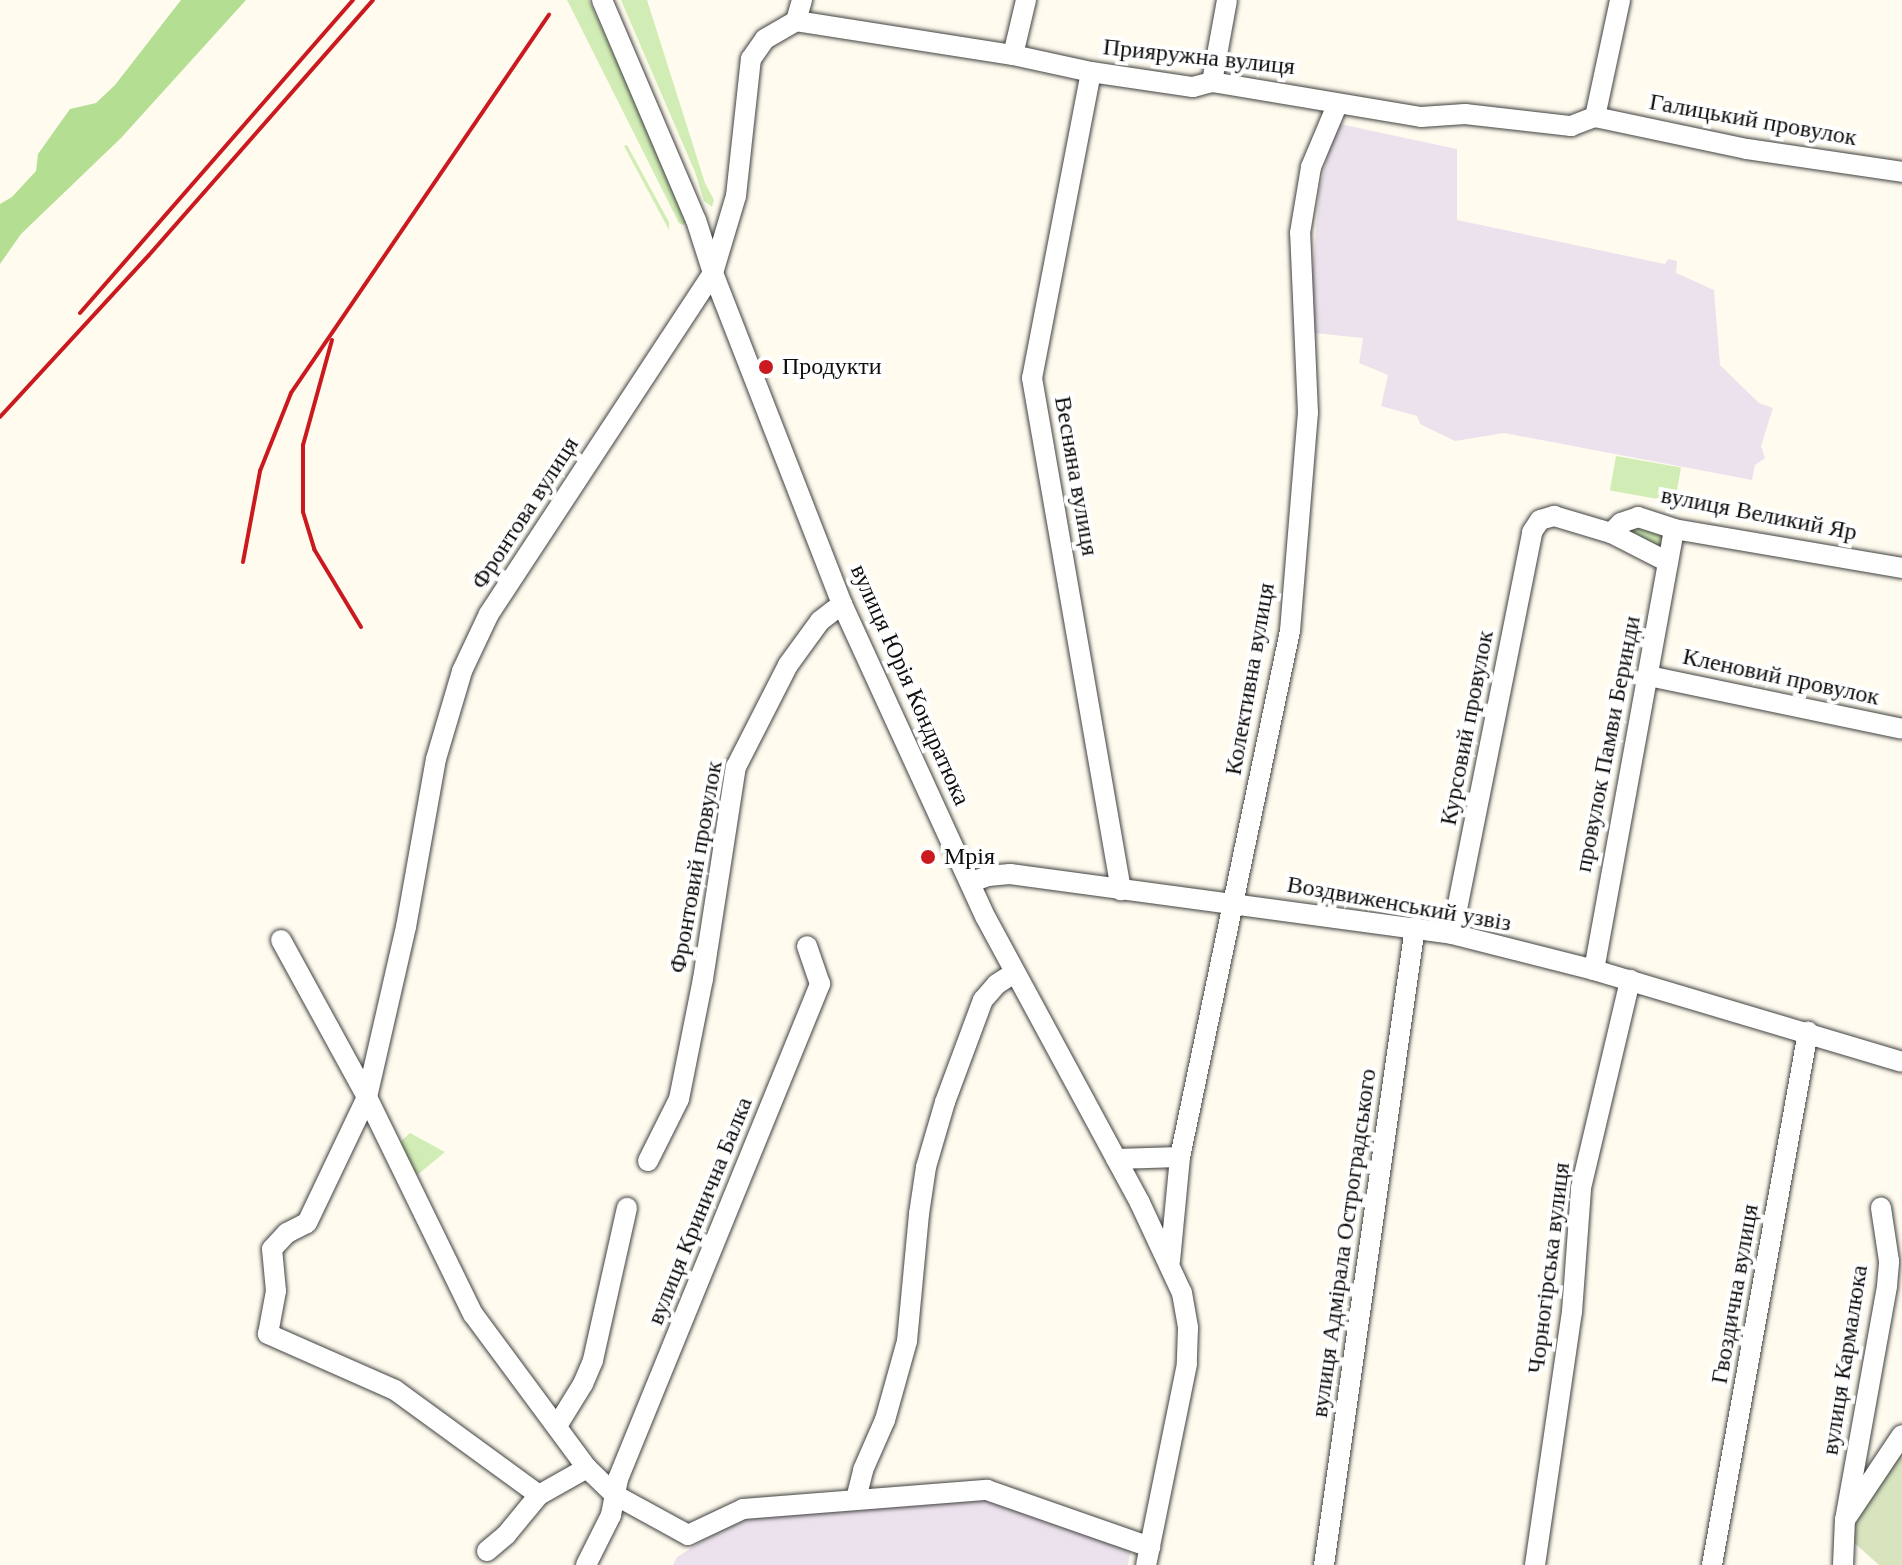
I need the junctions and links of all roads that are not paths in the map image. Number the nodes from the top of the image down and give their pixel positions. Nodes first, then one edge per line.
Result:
1 (602, 0) edge
2 (802, 0) edge
3 (1026, 0) edge
4 (1227, 0) edge
5 (1620, 0) edge
6 (796, 21) junction
7 (1013, 55) junction
8 (1091, 72) junction
9 (1212, 82) junction
10 (1337, 105) junction
11 (1595, 117) junction
12 (1902, 172) edge
13 (713, 273) junction
14 (1674, 529) junction
15 (1611, 533) junction
16 (1668, 562) junction
17 (1902, 568) edge
18 (842, 604) junction
19 (1649, 676) junction
20 (1902, 729) edge
21 (971, 882) junction
22 (1121, 890) junction
23 (1231, 903) junction
24 (1415, 927) junction
25 (1452, 934) junction
26 (281, 940) dead end
27 (807, 946) dead end
28 (1594, 970) junction
29 (1014, 973) junction
30 (1630, 980) junction
31 (1808, 1032) junction
32 (1902, 1062) edge
33 (367, 1097) junction
34 (1180, 1157) junction
35 (1116, 1159) junction
36 (648, 1161) dead end
37 (627, 1208) dead end
38 (1881, 1208) dead end
39 (1170, 1261) junction
40 (557, 1426) junction
41 (1902, 1435) edge
42 (587, 1468) junction
43 (539, 1495) junction
44 (615, 1495) junction
45 (856, 1499) junction
46 (1845, 1520) junction
47 (487, 1551) dead end
48 (1148, 1556) edge
49 (586, 1565) edge
50 (1324, 1565) edge
51 (1535, 1565) edge
52 (1712, 1565) edge
53 (1843, 1565) edge

1 - 13 street, вулиця Юрія Кондратюка
2 - 6 street
3 - 7 street
4 - 9 street
5 - 11 street
6 - 7 street, Прияружна вулиця
6 - 13 street, Фронтова вулиця
7 - 8 street, Прияружна вулиця
8 - 9 street, Прияружна вулиця
8 - 22 street, Весняна вулиця
9 - 10 street, Прияружна вулиця
10 - 11 street, Прияружна вулиця
10 - 23 street, Колективна вулиця
11 - 12 street, Галицький провулок
13 - 18 street, вулиця Юрія Кондратюка
13 - 33 street, Фронтова вулиця
14 - 15 street, вулиця Великий Яр
14 - 16 street, провулок Памви Беринди
14 - 17 street, вулиця Великий Яр
15 - 16 street
15 - 25 street, Курсовий провулок
16 - 19 street, провулок Памви Беринди
18 - 21 street, вулиця Юрія Кондратюка
18 - 36 street, Фронтовий провулок
19 - 20 street, Кленовий провулок
19 - 28 street, провулок Памви Беринди
21 - 22 street, Воздвиженський узвіз
21 - 29 street, вулиця Юрія Кондратюка
22 - 23 street, Воздвиженський узвіз
23 - 24 street, Воздвиженський узвіз
23 - 34 street, Колективна вулиця
24 - 25 street, Воздвиженський узвіз
24 - 50 street, вулиця Адмірала Остроградського
25 - 28 street, Воздвиженський узвіз
26 - 33 street
27 - 44 street, вулиця Кринична Балка
28 - 30 street, Воздвиженський узвіз
29 - 35 street, вулиця Юрія Кондратюка
29 - 45 street
30 - 31 street, Воздвиженський узвіз
30 - 51 street, Чорногірська вулиця
31 - 32 street, Воздвиженський узвіз
31 - 52 street, Гвоздична вулиця
33 - 40 street
33 - 43 street, Фронтова вулиця
34 - 35 street
34 - 39 street, Колективна вулиця
35 - 39 street, вулиця Юрія Кондратюка
37 - 40 street
38 - 46 street, вулиця Кармалюка
39 - 48 street, вулиця Юрія Кондратюка
40 - 42 street
41 - 46 street, вулиця Кармалюка
42 - 43 street
42 - 44 street
43 - 47 street
44 - 45 street
44 - 49 street, вулиця Кринична Балка
45 - 48 street
46 - 53 street, вулиця Кармалюка

